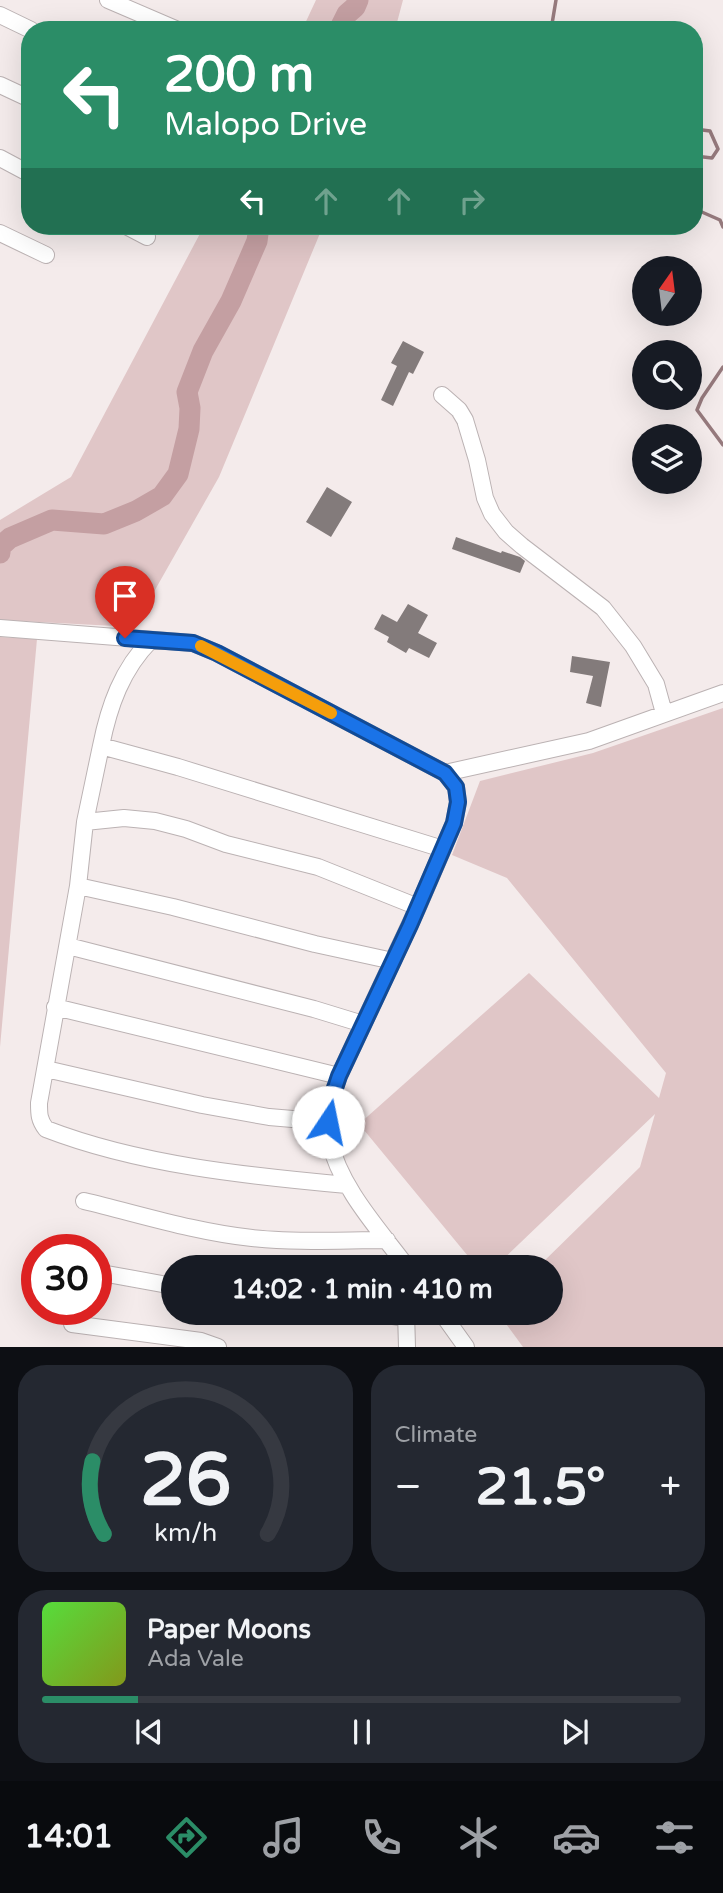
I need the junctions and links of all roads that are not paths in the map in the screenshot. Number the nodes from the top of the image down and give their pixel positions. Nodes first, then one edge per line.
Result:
1 (108, 0) edge
2 (0, 15) edge
3 (157, 21) edge
4 (21, 25) edge
5 (0, 85) edge
6 (21, 95) edge
7 (0, 158) edge
8 (21, 169) edge
9 (0, 233) edge
10 (143, 235) edge
11 (147, 237) dead end
12 (46, 255) dead end
13 (442, 395) dead end
14 (0, 628) edge
15 (151, 639) junction
16 (723, 693) edge
17 (664, 713) junction
18 (101, 746) junction
19 (445, 773) junction
20 (85, 822) junction
21 (443, 849) junction
22 (78, 886) junction
23 (418, 907) junction
24 (68, 946) junction
25 (393, 961) junction
26 (55, 1007) junction
27 (363, 1024) junction
28 (46, 1069) junction
29 (339, 1076) junction
30 (328, 1122) junction
31 (347, 1185) junction
32 (84, 1201) dead end
33 (387, 1240) junction
34 (397, 1255) edge
35 (112, 1275) edge
36 (161, 1284) edge
37 (80, 1325) edge
38 (406, 1325) edge
39 (450, 1325) edge
40 (218, 1347) edge
41 (407, 1347) edge
42 (466, 1347) edge

1 - 3 street
2 - 4 street
5 - 6 street
7 - 8 street
9 - 12 street
10 - 11 street
13 - 17 street
14 - 15 street
15 - 18 street
15 - 19 street
16 - 17 street
17 - 19 street
18 - 20 street
18 - 21 street
19 - 21 street
20 - 22 street
20 - 23 street
21 - 23 street
22 - 24 street
22 - 25 street
23 - 25 street
24 - 26 street
24 - 27 street
25 - 27 street
26 - 28 street
26 - 29 street
27 - 29 street
28 - 30 street
28 - 31 street
29 - 30 street
30 - 31 street
31 - 33 street
32 - 33 street
33 - 34 street
35 - 36 street
37 - 40 street
38 - 41 street
39 - 42 street

